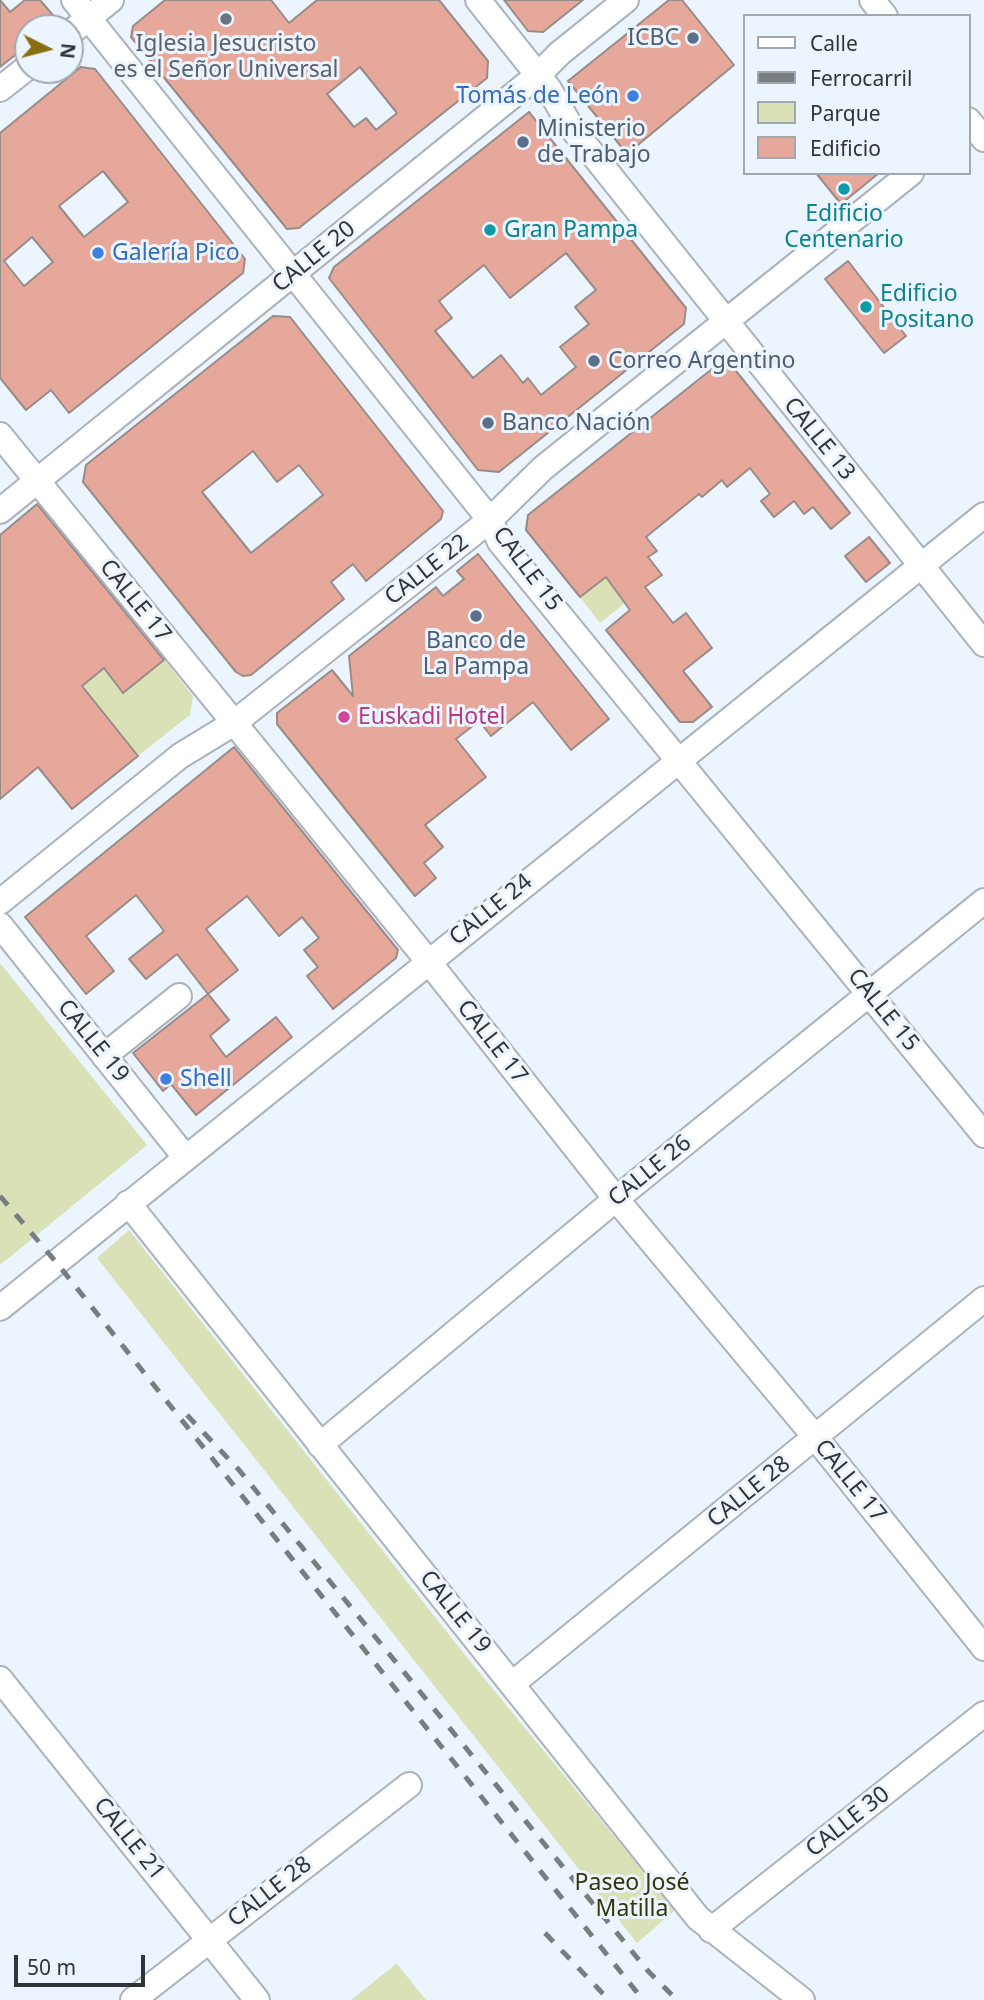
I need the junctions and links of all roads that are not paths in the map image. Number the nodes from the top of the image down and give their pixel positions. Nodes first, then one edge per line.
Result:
1 (111, 0) edge
2 (478, 0) edge
3 (626, 0) edge
4 (872, 0) edge
5 (83, 14) edge
6 (883, 14) edge
7 (84, 25) edge
8 (538, 75) junction
9 (14, 78) edge
10 (0, 89) edge
11 (909, 175) edge
12 (293, 274) junction
13 (726, 322) junction
14 (0, 435) edge
15 (37, 481) junction
16 (0, 511) edge
17 (984, 515) edge
18 (490, 520) junction
19 (921, 566) junction
20 (984, 644) edge
21 (233, 723) junction
22 (680, 759) junction
23 (984, 901) edge
24 (0, 902) edge
25 (0, 925) edge
26 (428, 961) junction
27 (870, 993) junction
28 (179, 996) dead end
29 (104, 1056) junction
30 (984, 1135) edge
31 (185, 1157) junction
32 (616, 1199) junction
33 (128, 1203) junction
34 (984, 1299) edge
35 (0, 1308) edge
36 (816, 1438) junction
37 (320, 1445) junction
38 (984, 1648) edge
39 (512, 1684) junction
40 (3, 1688) edge
41 (984, 1714) edge
42 (409, 1785) dead end
43 (711, 1930) junction
44 (209, 1940) junction
45 (133, 2000) edge
46 (257, 2000) edge
47 (802, 2000) edge

1 - 5 street
2 - 8 street, CALLE 13
3 - 8 street, CALLE 20
4 - 6 street
7 - 12 street, CALLE 15
8 - 12 street, CALLE 20
8 - 13 street, CALLE 13
9 - 10 street
11 - 13 street, CALLE 22
12 - 15 street, CALLE 20
12 - 18 street, CALLE 15
13 - 18 street, CALLE 22
13 - 19 street, CALLE 13
14 - 15 street, CALLE 17
15 - 16 street, CALLE 20
15 - 21 street, CALLE 17
17 - 19 street, CALLE 24
18 - 21 street, CALLE 22
18 - 22 street, CALLE 15
19 - 20 street, CALLE 13
19 - 22 street, CALLE 24
21 - 24 street, CALLE 22
21 - 26 street, CALLE 17
22 - 26 street, CALLE 24
22 - 27 street, CALLE 15
23 - 27 street, CALLE 26
25 - 29 street, CALLE 19
26 - 31 street, CALLE 24
26 - 32 street, CALLE 17
27 - 30 street, CALLE 15
27 - 32 street, CALLE 26
28 - 29 street
29 - 31 street, CALLE 19
31 - 33 street, CALLE 24
32 - 36 street, CALLE 17
32 - 37 street, CALLE 26
33 - 35 street, CALLE 24
33 - 37 street, CALLE 19
34 - 36 street, CALLE 28
36 - 38 street, CALLE 17
36 - 39 street, CALLE 28
37 - 39 street, CALLE 19
39 - 43 street, CALLE 19
40 - 44 street, CALLE 21
41 - 43 street, CALLE 30
42 - 44 street, CALLE 28
43 - 47 street, CALLE 19
44 - 45 street, CALLE 28
44 - 46 street, CALLE 21

